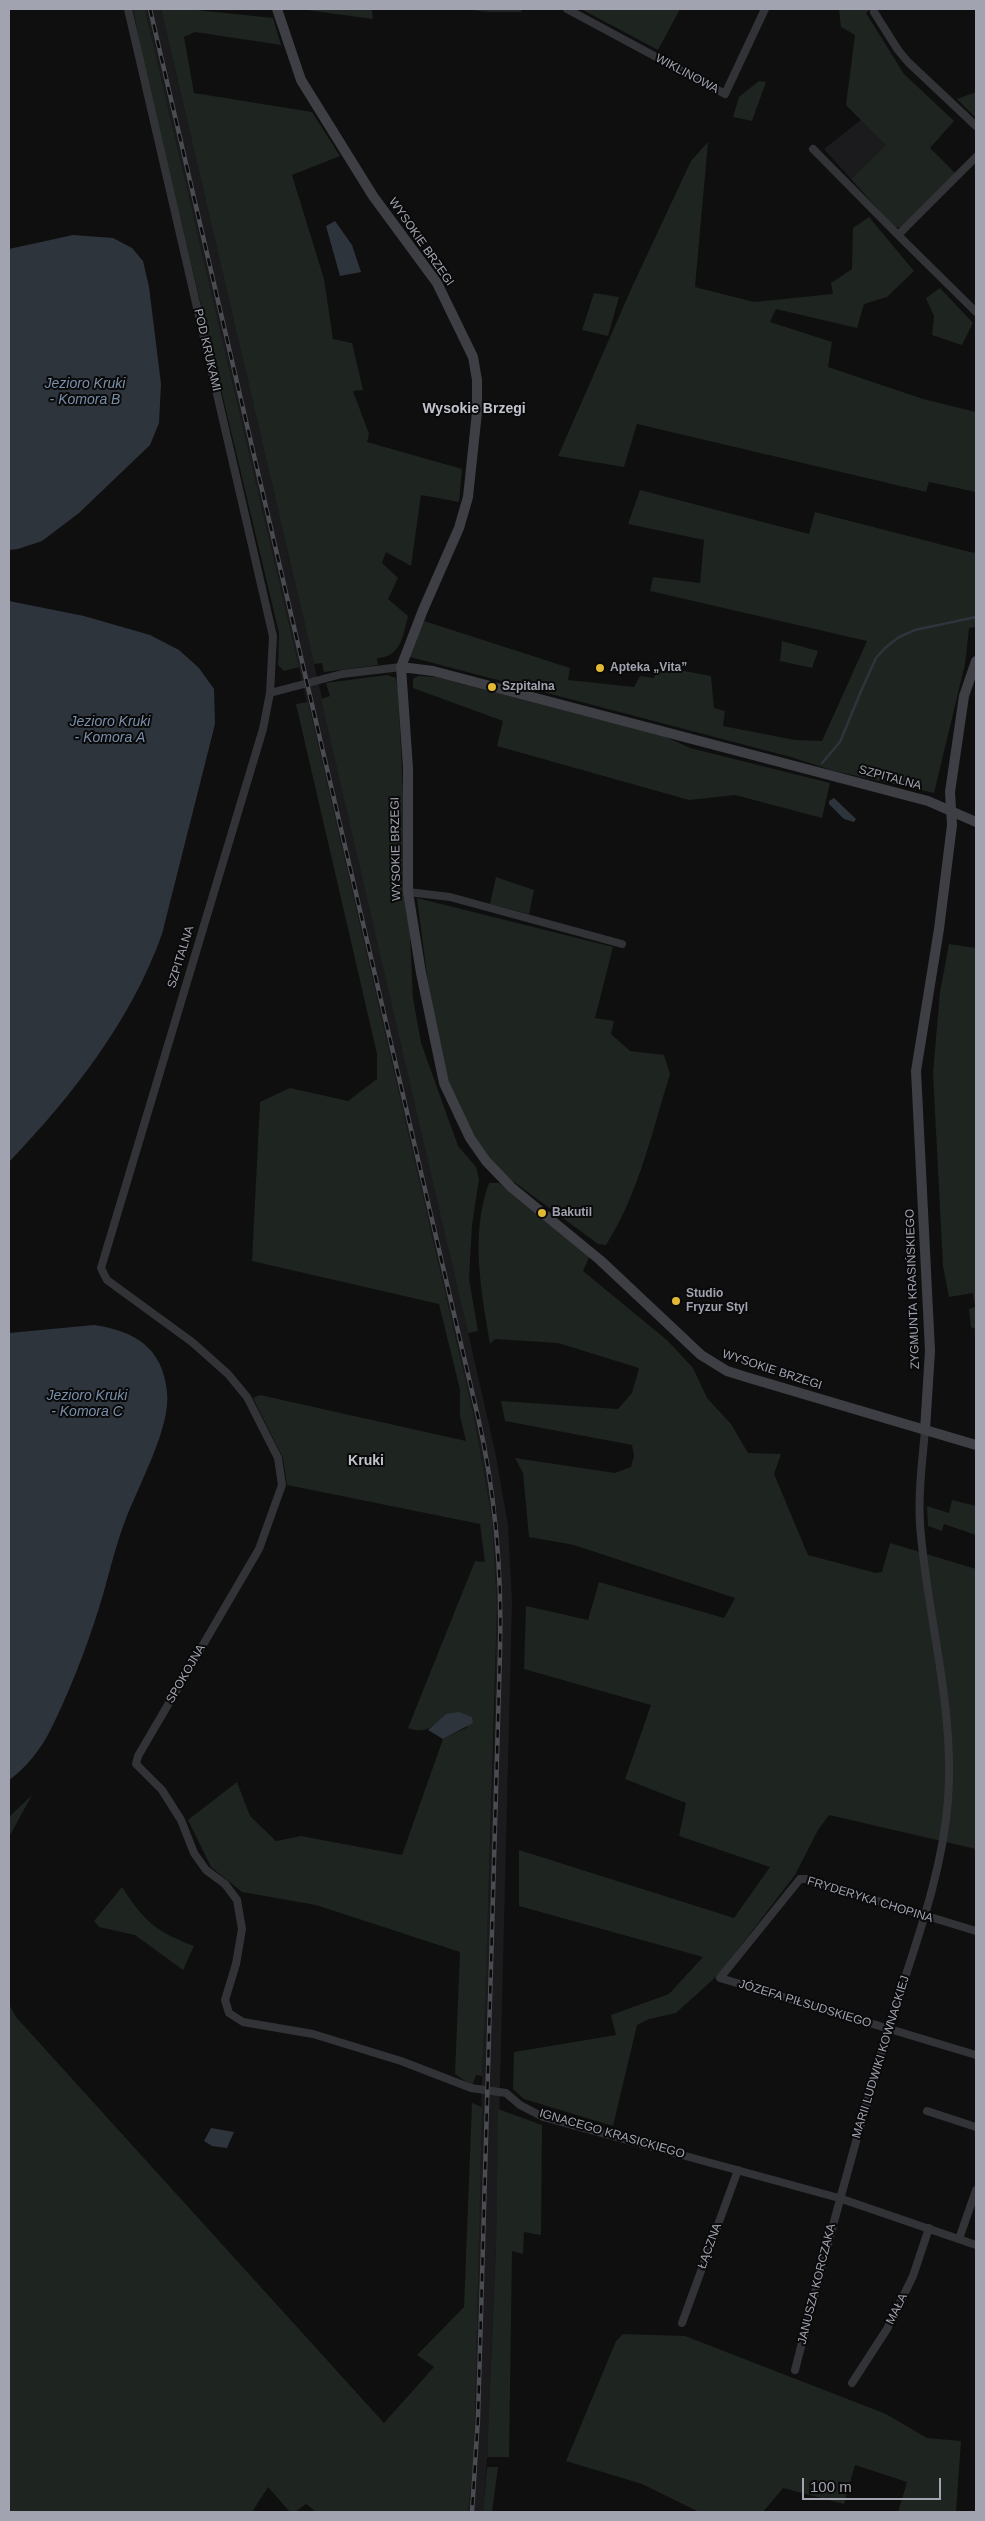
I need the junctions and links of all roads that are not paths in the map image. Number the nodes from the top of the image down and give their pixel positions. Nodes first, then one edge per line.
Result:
1 (128, 9) edge
2 (277, 9) edge
3 (567, 9) edge
4 (765, 9) edge
5 (874, 12) dead end
6 (976, 126) edge
7 (813, 148) dead end
8 (976, 158) edge
9 (898, 235) junction
10 (976, 312) edge
11 (976, 662) edge
12 (401, 667) junction
13 (270, 693) junction
14 (951, 810) junction
15 (976, 822) edge
16 (408, 892) junction
17 (622, 944) dead end
18 (925, 1430) junction
19 (976, 1445) edge
20 (259, 1549) joint
21 (165, 1796) joint
22 (924, 1916) junction
23 (976, 1931) edge
24 (720, 1978) joint
25 (888, 2030) junction
26 (976, 2055) edge
27 (927, 2110) dead end
28 (976, 2127) edge
29 (738, 2170) junction
30 (976, 2190) edge
31 (839, 2198) junction
32 (929, 2228) junction
33 (959, 2239) junction
34 (976, 2244) edge
35 (682, 2323) dead end
36 (795, 2370) dead end
37 (852, 2384) dead end

1 - 13 street, POD KRUKAMI
2 - 12 street, WYSOKIE BRZEGI
3 - 4 street, WIKLINOWA
5 - 6 street
7 - 9 street
8 - 9 street
9 - 10 street
11 - 14 street, ZYGMUNTA KRASIŃSKIEGO
12 - 13 street, SZPITALNA
12 - 14 street, SZPITALNA
12 - 16 street, WYSOKIE BRZEGI
13 - 20 street, SZPITALNA
14 - 15 street, SZPITALNA
14 - 18 street, ZYGMUNTA KRASIŃSKIEGO
16 - 17 street
16 - 18 street, WYSOKIE BRZEGI
18 - 19 street, WYSOKIE BRZEGI
18 - 22 street, ZYGMUNTA KRASIŃSKIEGO
20 - 21 street, SPOKOJNA
21 - 29 street, IGNACEGO KRASICKIEGO
22 - 23 street, FRYDERYKA CHOPINA
22 - 24 street, FRYDERYKA CHOPINA
22 - 25 street, MARII LUDWIKI KOWNACKIEJ
24 - 25 street, JÓZEFA PIŁSUDSKIEGO
25 - 26 street, JÓZEFA PIŁSUDSKIEGO
25 - 31 street, MARII LUDWIKI KOWNACKIEJ
27 - 28 street
29 - 31 street, IGNACEGO KRASICKIEGO
29 - 35 street, ŁĄCZNA
30 - 33 street
31 - 32 street, IGNACEGO KRASICKIEGO
31 - 36 street, JANUSZA KORCZAKA
32 - 33 street, IGNACEGO KRASICKIEGO
32 - 37 street, MAŁA
33 - 34 street, IGNACEGO KRASICKIEGO

